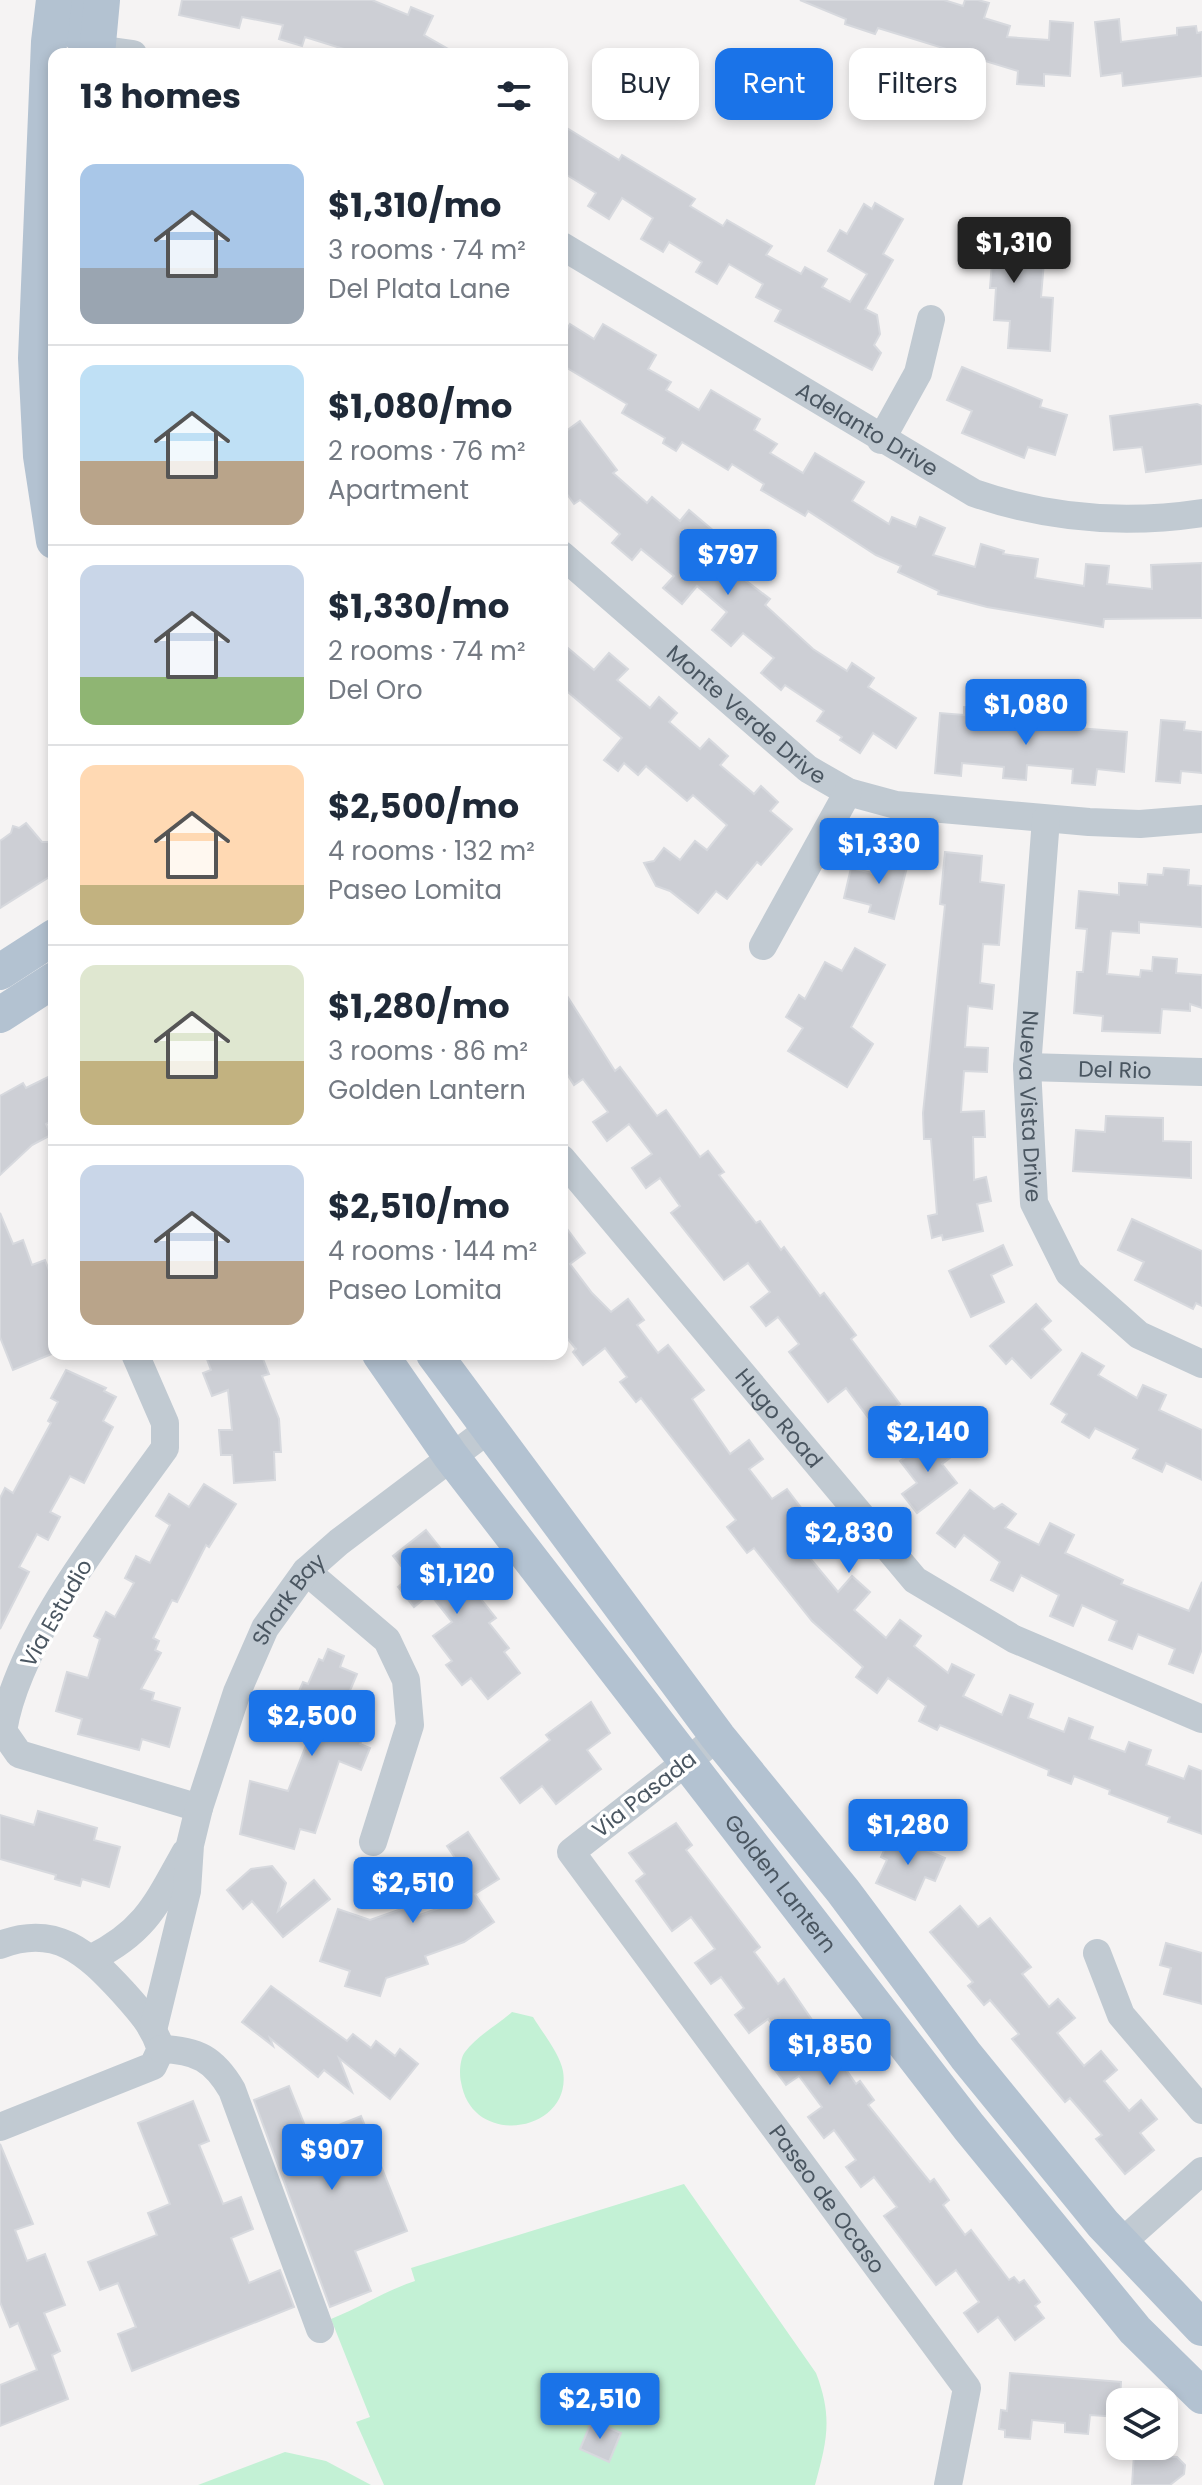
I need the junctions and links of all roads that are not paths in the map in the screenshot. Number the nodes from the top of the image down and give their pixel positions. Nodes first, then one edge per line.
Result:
1 (54, 0) edge
2 (72, 0) edge
3 (102, 0) edge
4 (49, 48) edge
5 (91, 48) edge
6 (96, 48) edge
7 (48, 66) edge
8 (48, 217) edge
9 (41, 233) junction
10 (568, 252) edge
11 (931, 319) dead end
12 (881, 440) junction
13 (48, 502) edge
14 (1202, 513) edge
15 (568, 560) edge
16 (848, 792) junction
17 (1046, 819) junction
18 (1202, 819) edge
19 (48, 941) edge
20 (763, 946) dead end
21 (0, 972) edge
22 (48, 984) edge
23 (0, 1015) edge
24 (1027, 1067) junction
25 (1202, 1072) edge
26 (568, 1166) edge
27 (138, 1360) edge
28 (384, 1360) edge
29 (438, 1360) edge
30 (1202, 1364) edge
31 (489, 1429) junction
32 (450, 1455) junction
33 (306, 1571) junction
34 (1202, 1719) edge
35 (718, 1737) junction
36 (687, 1759) junction
37 (199, 1808) junction
38 (373, 1842) dead end
39 (190, 1845) junction
40 (571, 1852) joint
41 (0, 1945) edge
42 (1097, 1953) dead end
43 (92, 1958) junction
44 (157, 2038) junction
45 (1202, 2110) edge
46 (0, 2127) edge
47 (969, 2127) junction
48 (1202, 2171) edge
49 (1121, 2243) junction
50 (1202, 2328) edge
51 (320, 2329) dead end
52 (1168, 2359) junction
53 (1202, 2396) edge
54 (948, 2485) edge

1 - 4 main road
2 - 5 main road
3 - 6 main road
7 - 9 main road
8 - 9 main road
9 - 13 main road
10 - 12 street, Adelanto Drive
11 - 12 street
12 - 14 street, Adelanto Drive
15 - 16 street, Monte Verde Drive
16 - 17 street, Monte Verde Drive
16 - 20 street
17 - 18 street, Monte Verde Drive
17 - 24 street, Nueva Vista Drive
19 - 21 main road
22 - 23 main road
24 - 25 street, Del Rio
24 - 30 street, Nueva Vista Drive
26 - 34 street, Hugo Road
27 - 37 street, Via Estudio
28 - 32 main road, Golden Lantern
29 - 31 main road, Golden Lantern
31 - 32 street, Shark Bay
31 - 35 main road, Golden Lantern
32 - 33 street, Shark Bay
32 - 36 main road, Golden Lantern
33 - 37 street, Shark Bay
33 - 38 street
35 - 36 street, Via Pasada
35 - 49 main road, Golden Lantern
36 - 40 street, Via Pasada
36 - 47 main road, Golden Lantern
37 - 39 street, Shark Bay
39 - 43 street
39 - 44 street
40 - 54 street, Paseo de Ocaso
41 - 43 street
42 - 45 street
43 - 44 street
44 - 46 street
44 - 51 street
47 - 49 main road
47 - 52 main road, Golden Lantern
48 - 49 street
49 - 50 main road, Golden Lantern
49 - 52 main road
52 - 53 main road, Golden Lantern

